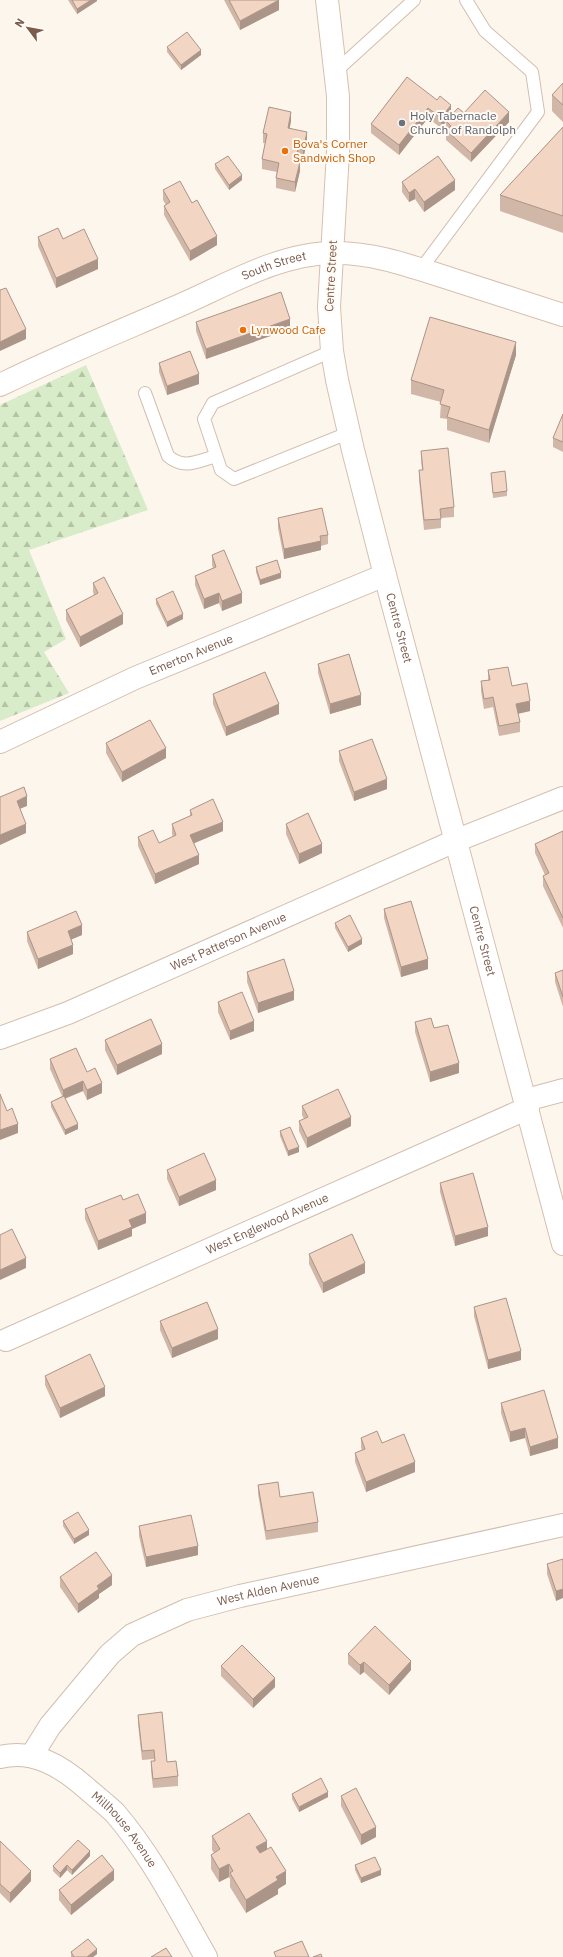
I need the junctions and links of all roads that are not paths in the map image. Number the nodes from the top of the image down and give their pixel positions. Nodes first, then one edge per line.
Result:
1 (327, 0) edge
2 (414, 0) edge
3 (466, 0) edge
4 (335, 72) junction
5 (332, 253) junction
6 (421, 269) junction
7 (563, 315) edge
8 (332, 351) junction
9 (0, 385) edge
10 (145, 393) dead end
11 (348, 433) junction
12 (216, 456) junction
13 (384, 575) junction
14 (0, 742) edge
15 (563, 798) edge
16 (455, 841) junction
17 (0, 1038) edge
18 (563, 1090) edge
19 (527, 1104) junction
20 (563, 1244) edge
21 (6, 1340) dead end
22 (563, 1525) edge
23 (32, 1755) junction
24 (0, 1757) edge
25 (206, 1957) edge

1 - 4 street, Centre Street
2 - 4 lane
3 - 6 lane
4 - 5 street, Centre Street
5 - 6 street, South Street
5 - 8 street, Centre Street
5 - 9 street, South Street
6 - 7 street, South Street
8 - 11 street, Centre Street
8 - 12 lane
10 - 12 lane
11 - 12 lane
11 - 13 street, Centre Street
13 - 14 street, Emerton Avenue
13 - 16 street, Centre Street
15 - 16 street, West Patterson Avenue
16 - 17 street, West Patterson Avenue
16 - 19 street, Centre Street
18 - 19 street, West Englewood Avenue
19 - 20 street, Centre Street
19 - 21 street, West Englewood Avenue
22 - 23 street, West Alden Avenue
23 - 24 street, Millhouse Avenue
23 - 25 street, Millhouse Avenue

